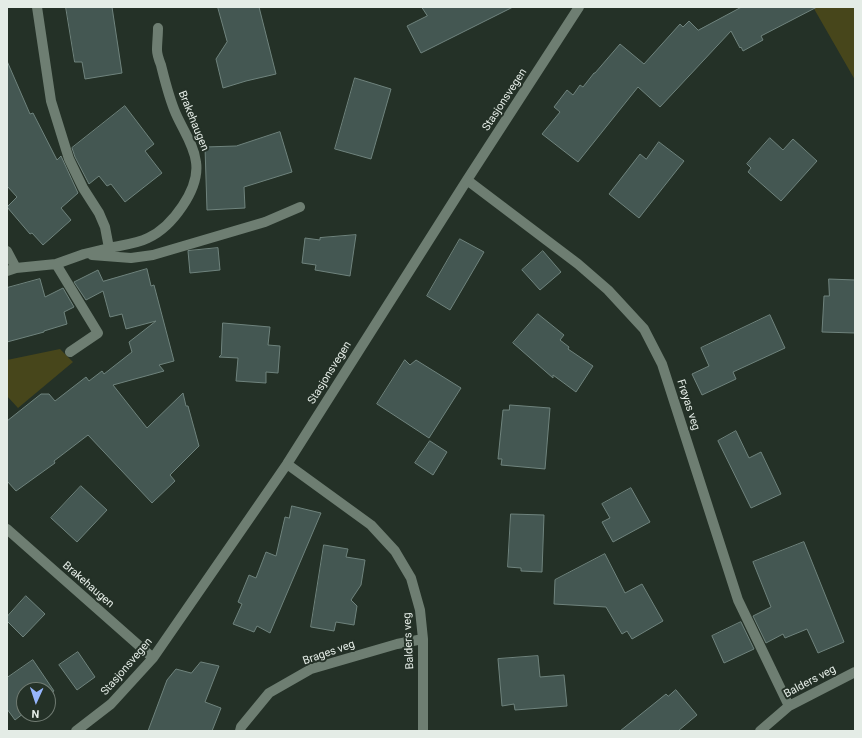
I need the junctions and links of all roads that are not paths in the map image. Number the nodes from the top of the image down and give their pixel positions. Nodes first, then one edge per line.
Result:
1 (37, 7) edge
2 (579, 7) edge
3 (158, 28) dead end
4 (467, 180) junction
5 (300, 207) dead end
6 (109, 248) junction
7 (7, 250) edge
8 (84, 254) junction
9 (56, 264) junction
10 (11, 269) edge
11 (70, 352) dead end
12 (287, 464) junction
13 (7, 529) edge
14 (423, 639) junction
15 (154, 658) junction
16 (855, 672) edge
17 (789, 706) junction
18 (76, 731) edge
19 (240, 731) edge
20 (423, 731) edge
21 (760, 731) edge

1 - 6 street
2 - 4 street, Stasjonsvegen
3 - 6 street, Brakehaugen
4 - 12 street, Stasjonsvegen
4 - 17 street, Frøyas veg
5 - 8 street, Brakehaugen
6 - 8 street, Brakehaugen
7 - 10 street, Brakehaugen
8 - 9 street, Brakehaugen
9 - 10 street, Brakehaugen
9 - 11 street
12 - 14 street, Balders veg
12 - 15 street, Stasjonsvegen
13 - 15 street, Brakehaugen
14 - 19 street, Brages veg
14 - 20 street, Balders veg
15 - 18 street, Stasjonsvegen
16 - 17 street, Balders veg
17 - 21 street, Balders veg

